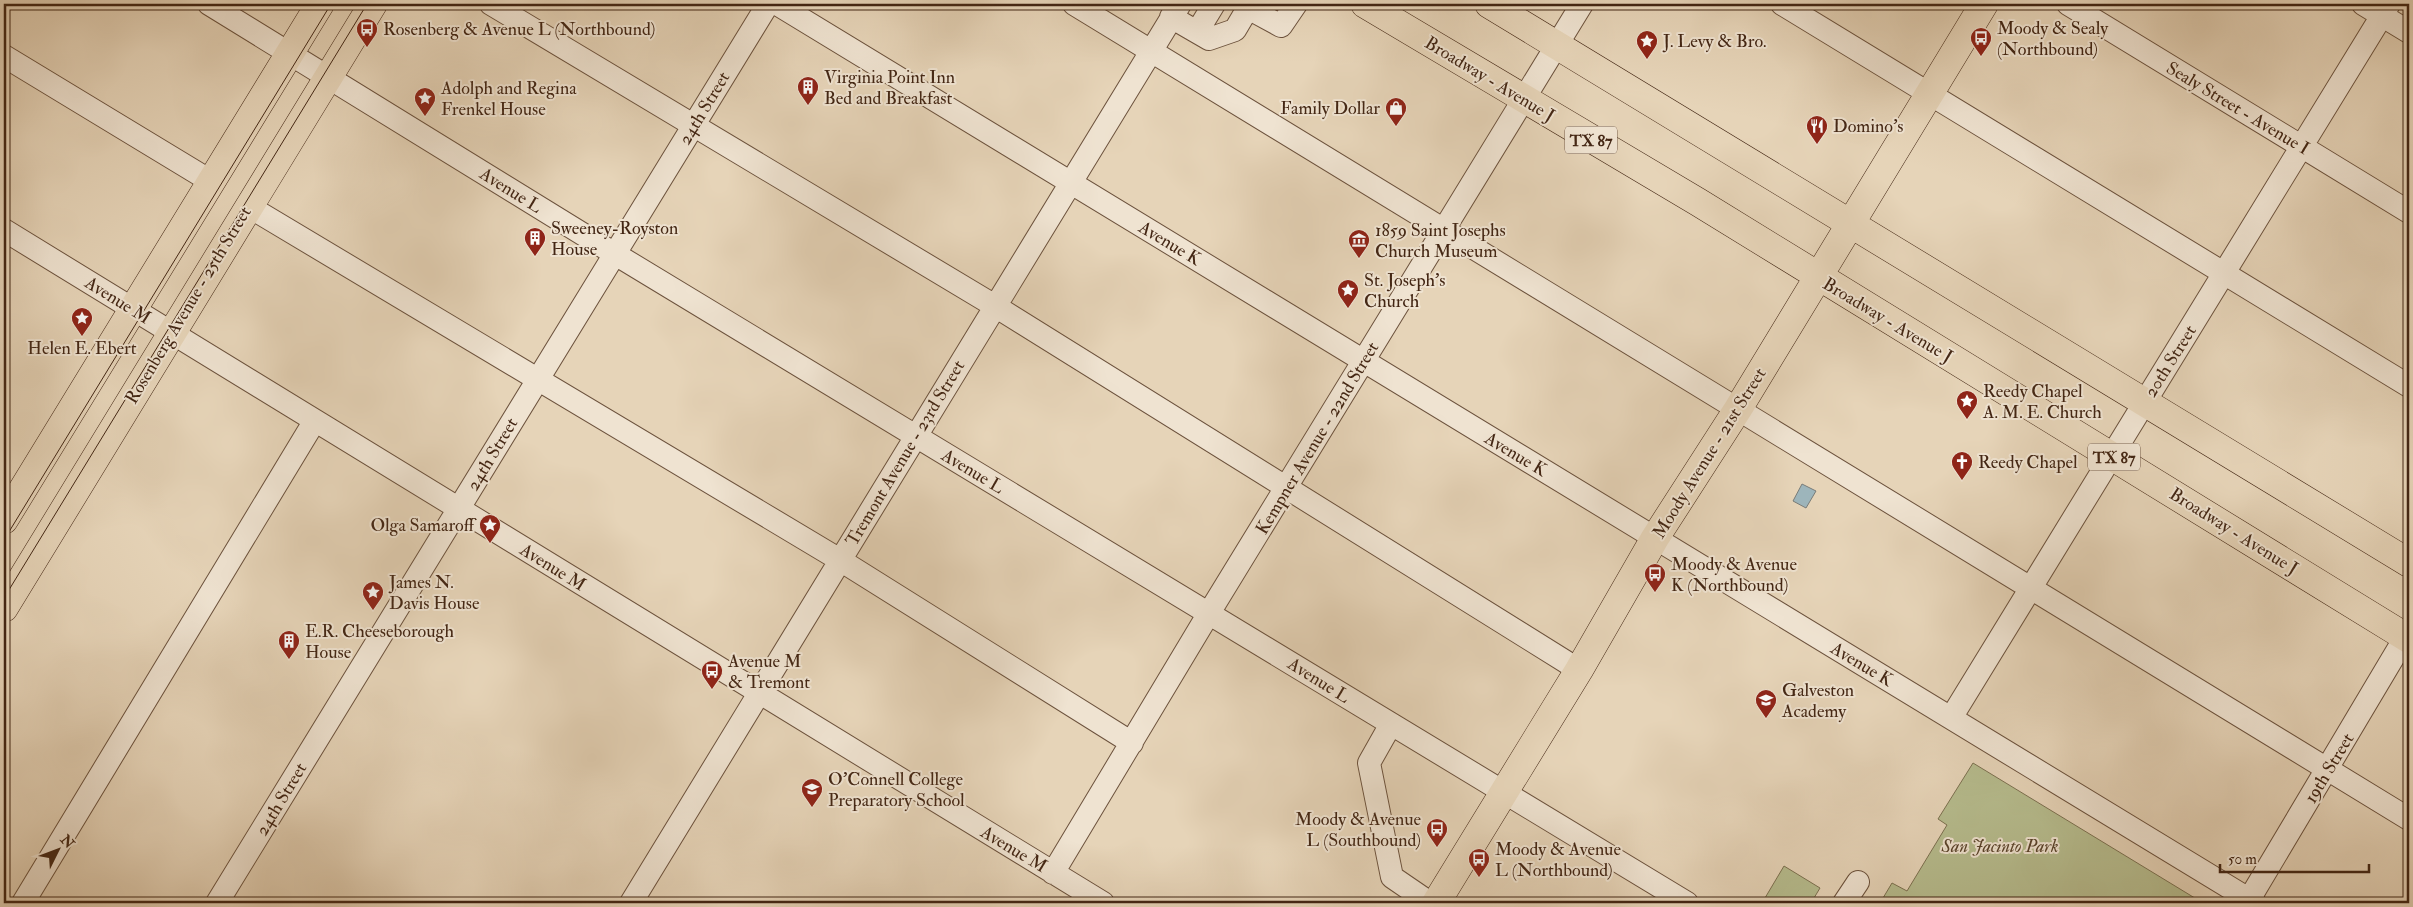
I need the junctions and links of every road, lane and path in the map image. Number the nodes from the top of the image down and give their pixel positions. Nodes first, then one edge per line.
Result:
1 (209, 4) edge
2 (320, 4) edge
3 (373, 4) edge
4 (491, 4) edge
5 (768, 4) edge
6 (778, 4) edge
7 (1074, 4) edge
8 (1214, 4) edge
9 (1296, 4) edge
10 (1365, 4) edge
11 (1489, 4) edge
12 (1582, 4) edge
13 (1782, 4) edge
14 (1984, 4) edge
15 (2068, 4) edge
16 (2363, 4) edge
17 (1248, 6) edge
18 (1176, 10) edge
19 (2385, 10) edge
20 (1197, 32) junction
21 (2409, 32) edge
22 (1556, 45) junction
23 (1150, 50) junction
24 (289, 53) junction
25 (4, 56) edge
26 (327, 77) junction
27 (1930, 94) junction
28 (1523, 100) junction
29 (693, 126) junction
30 (2302, 146) junction
31 (212, 182) junction
32 (1070, 182) junction
33 (248, 206) junction
34 (2409, 212) edge
35 (1850, 224) junction
36 (4, 230) edge
37 (1444, 230) junction
38 (615, 254) junction
39 (2224, 273) junction
40 (1818, 277) junction
41 (995, 306) junction
42 (132, 309) junction
43 (170, 333) junction
44 (1364, 361) junction
45 (538, 379) junction
46 (2409, 386) edge
47 (2145, 402) junction
48 (1738, 409) junction
49 (314, 422) junction
50 (915, 436) junction
51 (2112, 456) junction
52 (1287, 488) junction
53 (458, 509) junction
54 (4, 520) edge
55 (1655, 538) junction
56 (840, 560) junction
57 (2409, 562) edge
58 (2031, 588) junction
59 (4, 608) edge
60 (1209, 612) junction
61 (2408, 636) edge
62 (1579, 670) junction
63 (759, 693) junction
64 (1952, 718) junction
65 (1391, 724) junction
66 (1132, 743) junction
67 (2328, 770) junction
68 (1504, 791) junction
69 (2409, 819) edge
70 (1053, 873) junction
71 (1858, 882) dead end
72 (2250, 902) edge
73 (23, 903) edge
74 (217, 903) edge
75 (631, 903) edge
76 (1103, 903) edge
77 (1430, 903) edge
78 (1436, 903) edge
79 (1687, 903) edge
80 (1844, 903) edge

1 - 24 street, Avenue L
2 - 24 main road
3 - 26 main road, Rosenberg Avenue - 25th Street
4 - 29 street
5 - 29 street, 24th Street
6 - 32 street, Avenue K
7 - 23 street
8 - 20 street
9 - 17 street
10 - 28 main road, Broadway - Avenue J / TX 87
11 - 22 main road
12 - 22 street, Kempner Avenue - 22nd Street
13 - 27 street
14 - 27 main road, Moody Avenue - 21st Street
15 - 30 street, Sealy Street - Avenue I
16 - 19 street
17 - 20 street
18 - 20 street
18 - 23 street, Tremont Avenue - 23rd Street
19 - 21 street
19 - 30 street, 20th Street
22 - 28 street, Kempner Avenue - 22nd Street
22 - 35 main road
23 - 32 street, Tremont Avenue - 23rd Street
23 - 37 street
24 - 26 street, Avenue L
24 - 31 main road
25 - 31 street
26 - 33 main road, Rosenberg Avenue - 25th Street
26 - 38 street, Avenue L
27 - 35 main road, Moody Avenue - 21st Street
27 - 39 street
28 - 37 street, Kempner Avenue - 22nd Street
28 - 40 main road, Broadway - Avenue J / TX 87
29 - 38 street, 24th Street
29 - 41 street
30 - 34 street, Sealy Street - Avenue I
30 - 39 street, 20th Street
31 - 42 main road
32 - 41 street, Tremont Avenue - 23rd Street
32 - 44 street, Avenue K
33 - 43 main road, Rosenberg Avenue - 25th Street
33 - 45 street
35 - 40 main road, Moody Avenue - 21st Street
35 - 47 main road
36 - 42 street, Avenue M
37 - 44 street, Kempner Avenue - 22nd Street
37 - 48 street
38 - 45 street, 24th Street
38 - 50 street, Avenue L
39 - 46 street
39 - 47 street, 20th Street
40 - 48 main road, Moody Avenue - 21st Street
40 - 51 main road, Broadway - Avenue J / TX 87
41 - 50 street, Tremont Avenue - 23rd Street
41 - 52 street
42 - 43 street, Avenue M
42 - 54 main road
43 - 49 street, Avenue M
43 - 59 main road, Rosenberg Avenue - 25th Street
44 - 52 street, Kempner Avenue - 22nd Street
44 - 55 street, Avenue K
45 - 53 street, 24th Street
45 - 56 street
47 - 51 street, 20th Street
47 - 57 main road
48 - 55 main road, Moody Avenue - 21st Street
48 - 58 street
49 - 53 street, Avenue M
49 - 73 street
50 - 56 street, Tremont Avenue - 23rd Street
50 - 60 street, Avenue L
51 - 58 street, 20th Street
51 - 61 main road, Broadway - Avenue J / TX 87
52 - 60 street, Kempner Avenue - 22nd Street
52 - 62 street
53 - 63 street, Avenue M
53 - 74 street, 24th Street
55 - 62 main road, Moody Avenue - 21st Street
55 - 64 street, Avenue K
56 - 63 street, Tremont Avenue - 23rd Street
56 - 66 street
58 - 64 street, 20th Street
58 - 67 street
60 - 65 street, Avenue L
60 - 66 street, Kempner Avenue - 22nd Street
61 - 67 street, 19th Street
62 - 68 main road, Moody Avenue - 21st Street
63 - 70 street, Avenue M
63 - 75 street, Tremont Avenue - 23rd Street
64 - 72 street, Avenue K
65 - 68 street, Avenue L
65 - 77 street
66 - 70 street, Kempner Avenue - 22nd Street
67 - 69 street
67 - 72 street, 19th Street
68 - 78 main road, Moody Avenue - 21st Street
68 - 79 street, Avenue L
70 - 76 street, Avenue M
71 - 80 street

